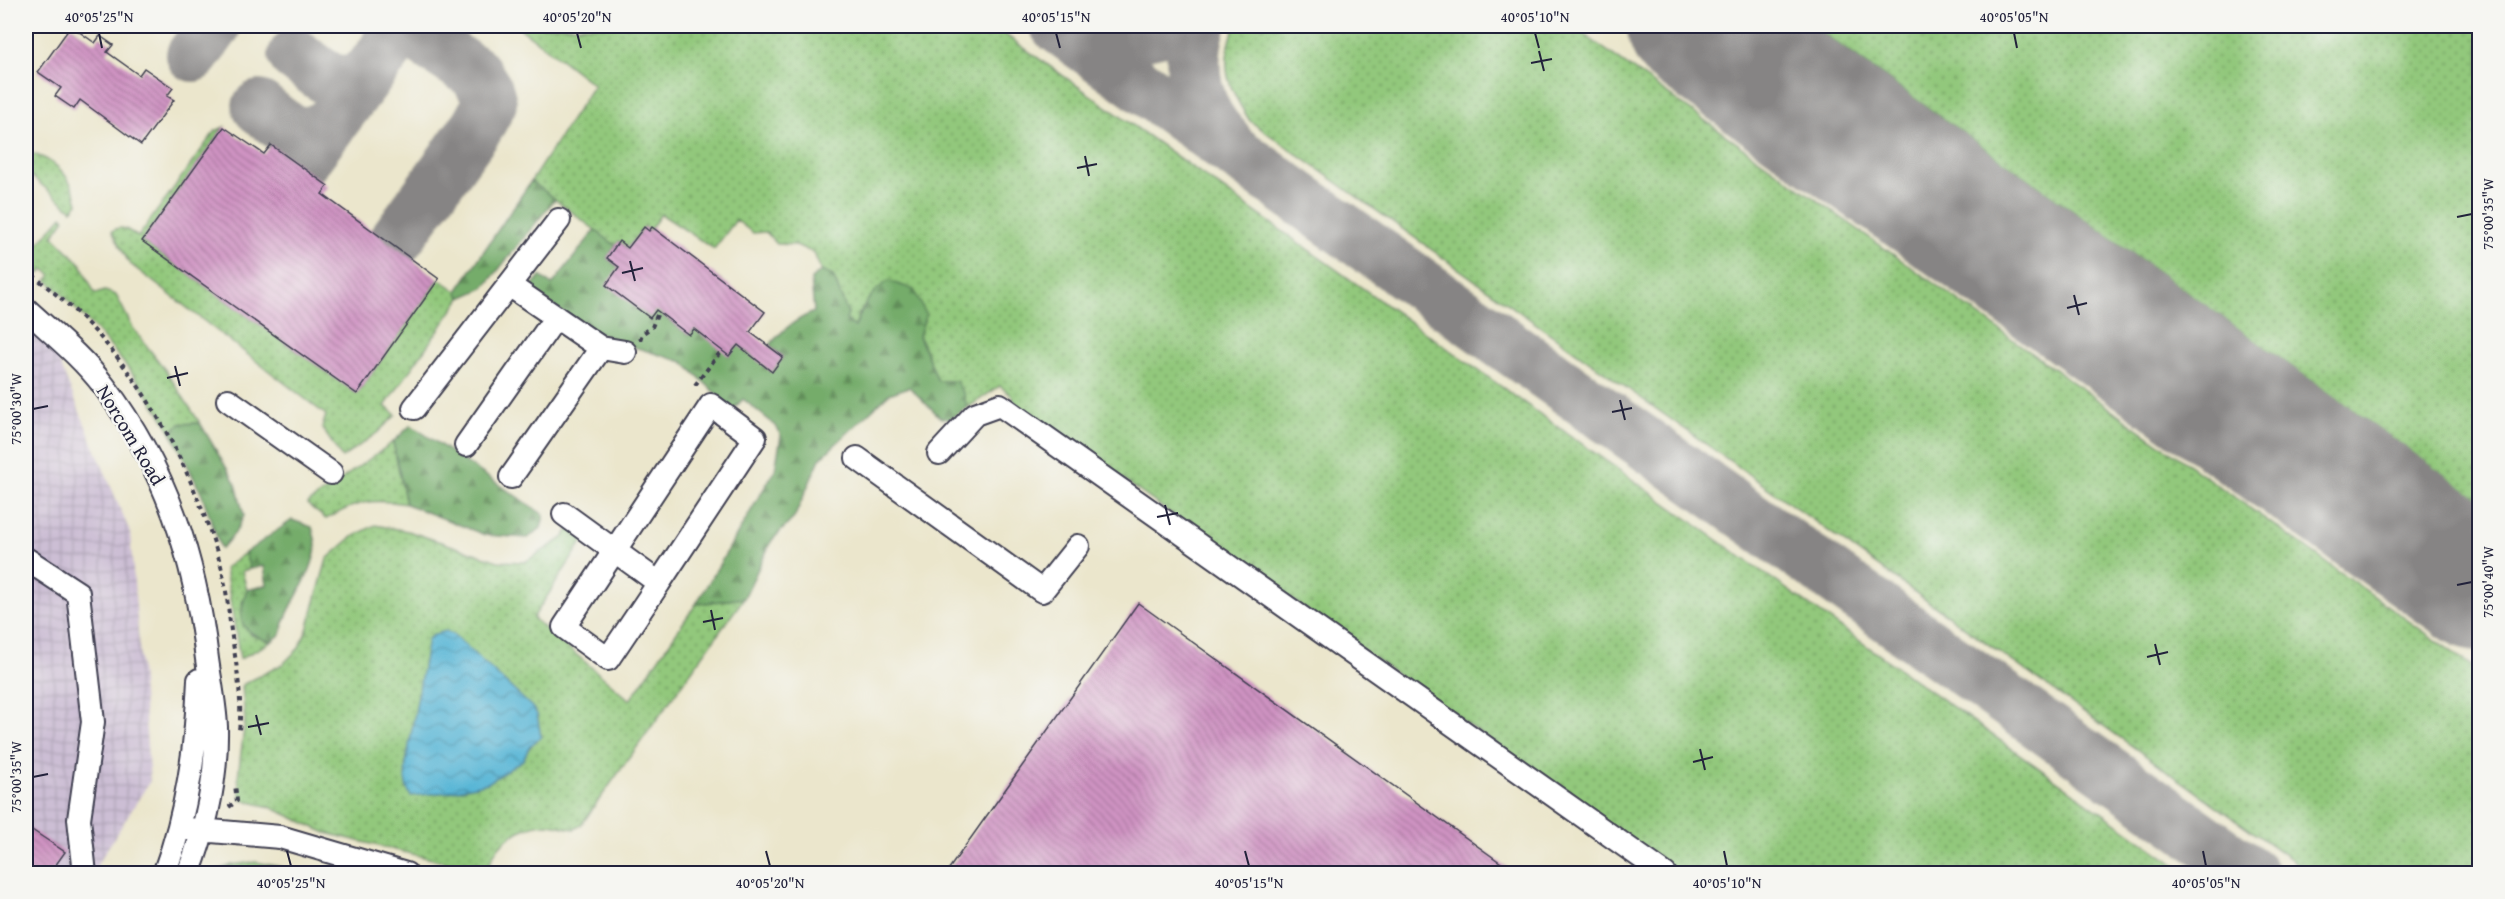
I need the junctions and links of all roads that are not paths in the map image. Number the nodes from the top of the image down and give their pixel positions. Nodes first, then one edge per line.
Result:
1 (559, 220) dead end
2 (509, 285) junction
3 (26, 309) edge
4 (556, 317) junction
5 (601, 348) junction
6 (631, 350) road end
7 (228, 399) dead end
8 (414, 408) dead end
9 (466, 445) dead end
10 (939, 453) dead end
11 (857, 458) dead end
12 (331, 473) dead end
13 (511, 477) dead end
14 (564, 514) dead end
15 (1078, 546) dead end
16 (614, 550) junction
17 (26, 559) edge
18 (660, 583) junction
19 (203, 622) junction
20 (180, 827) junction
21 (202, 832) junction
22 (85, 873) edge
23 (164, 873) edge
24 (188, 873) edge
25 (406, 873) edge
26 (1665, 873) edge

1 - 2 street
2 - 4 street
2 - 8 street
3 - 19 street, Norcom Road
4 - 5 street
4 - 9 street
5 - 6 street
5 - 13 street
7 - 12 street
10 - 26 street
11 - 15 street
14 - 16 street
16 - 18 street
16 - 18 street
16 - 18 street
17 - 22 street
19 - 20 street, Norcom Road
19 - 21 street, Norcom Road
20 - 21 street
20 - 23 street, Norcom Road
21 - 24 street, Norcom Road
21 - 25 street

